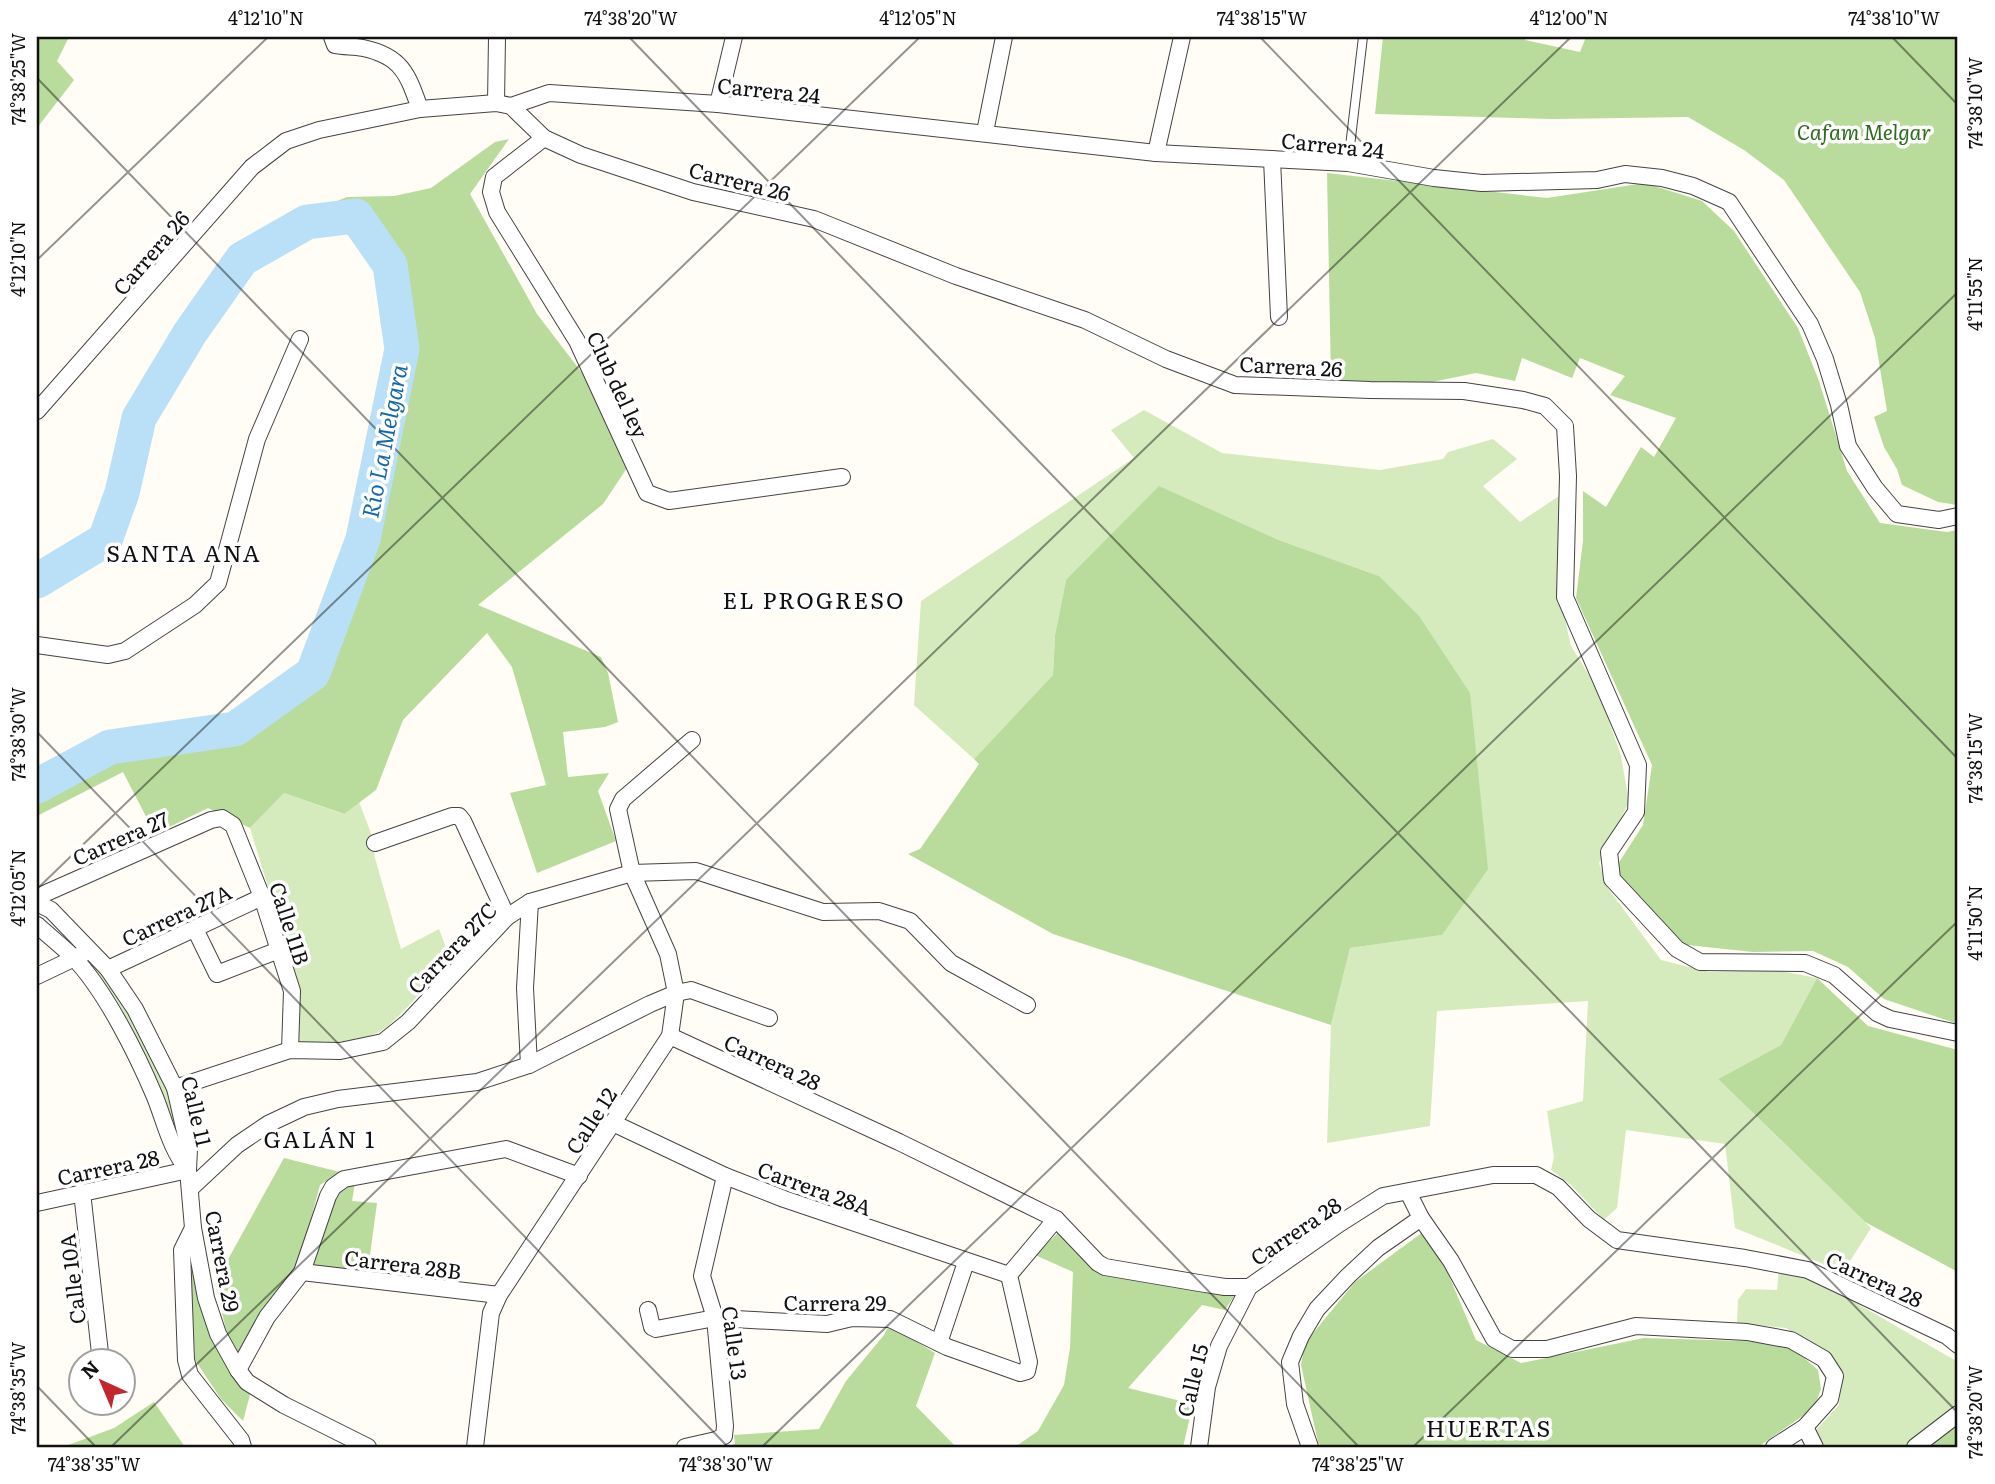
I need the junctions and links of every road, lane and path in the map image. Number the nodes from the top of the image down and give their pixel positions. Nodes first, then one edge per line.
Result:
1 (497, 37) edge
2 (734, 37) edge
3 (1004, 37) edge
4 (1182, 37) edge
5 (1363, 37) edge
6 (333, 41) edge
7 (718, 104) junction
8 (503, 105) junction
9 (420, 109) junction
10 (985, 132) junction
11 (544, 138) junction
12 (1156, 153) junction
13 (1272, 159) junction
14 (1348, 163) junction
15 (1279, 317) dead end
16 (297, 347) dead end
17 (37, 411) edge
18 (842, 477) dead end
19 (1958, 516) edge
20 (37, 645) edge
21 (692, 740) dead end
22 (222, 818) joint
23 (375, 843) dead end
24 (632, 873) junction
25 (37, 897) edge
26 (262, 897) junction
27 (530, 902) junction
28 (37, 903) edge
29 (507, 917) junction
30 (37, 925) edge
31 (195, 929) junction
32 (91, 950) junction
33 (279, 950) junction
34 (73, 958) junction
35 (108, 969) junction
36 (37, 976) edge
37 (676, 993) junction
38 (1027, 1006) dead end
39 (769, 1018) dead end
40 (1958, 1033) edge
41 (670, 1037) junction
42 (290, 1049) junction
43 (529, 1065) junction
44 (175, 1088) junction
45 (614, 1123) junction
46 (188, 1170) junction
47 (579, 1176) junction
48 (725, 1176) junction
49 (191, 1188) junction
50 (82, 1192) junction
51 (1408, 1192) junction
52 (37, 1203) edge
53 (1421, 1218) junction
54 (1056, 1219) junction
55 (193, 1228) junction
56 (966, 1262) junction
57 (302, 1272) junction
58 (1009, 1275) junction
59 (1249, 1287) junction
60 (499, 1295) junction
61 (648, 1310) dead end
62 (715, 1318) junction
63 (939, 1343) junction
64 (1958, 1345) edge
65 (99, 1348) edge
66 (238, 1370) junction
67 (1958, 1414) edge
68 (1805, 1427) junction
69 (243, 1447) edge
70 (368, 1447) edge
71 (475, 1447) edge
72 (685, 1447) edge
73 (1199, 1447) edge
74 (1310, 1447) edge
75 (1774, 1447) edge
76 (1815, 1447) edge
77 (1914, 1447) edge

1 - 8 street
2 - 7 street
3 - 10 street
4 - 12 street
5 - 14 lane
6 - 9 street
7 - 8 street, Carrera 24
7 - 10 street, Carrera 24
8 - 9 street, Carrera 26
8 - 11 street, Carrera 26
9 - 17 street, Carrera 26
10 - 12 street, Carrera 24
11 - 18 street, Club del ley
11 - 40 street, Carrera 26
12 - 13 street, Carrera 24
13 - 14 street, Carrera 24
13 - 15 street
14 - 19 street, Carrera 24
16 - 20 street
21 - 24 street, Calle 12
22 - 25 street, Carrera 27
22 - 26 street, Calle 11B
23 - 29 street
24 - 27 street, Carrera 27C
24 - 37 street, Calle 12
24 - 38 street, Carrera 27C
26 - 31 street, Carrera 27A
26 - 33 street, Calle 11B
27 - 29 street, Carrera 27C
27 - 43 street
28 - 32 street, Calle 11
29 - 42 street, Carrera 27C
30 - 34 street, Calle 11
31 - 33 street
31 - 35 street, Carrera 27A
32 - 34 street
32 - 35 street, Calle 11
33 - 42 street, Calle 11B
34 - 36 street
34 - 46 street, Calle 11
35 - 44 street, Calle 11
37 - 39 street
37 - 41 street, Calle 12
37 - 43 street
41 - 45 street, Calle 12
41 - 54 street, Carrera 28
42 - 44 street, Carrera 27C
43 - 49 street
44 - 46 street, Calle 11
45 - 47 street, Calle 12
45 - 48 street, Carrera 28A
46 - 49 street, Carrera 29
46 - 50 street, Carrera 28
47 - 57 street
47 - 60 street, Calle 12
48 - 56 street, Carrera 28A
48 - 62 street, Calle 13
49 - 55 street, Carrera 29
50 - 52 street, Carrera 28
50 - 65 street, Calle 10A
51 - 53 street
51 - 59 street, Carrera 28
51 - 64 street, Carrera 28
53 - 68 street
53 - 74 street
54 - 58 street
54 - 59 street, Carrera 28
55 - 66 street, Carrera 29
55 - 69 street
56 - 58 street, Carrera 28A
56 - 63 street
57 - 60 street, Carrera 28B
57 - 66 street
58 - 63 street, Carrera 29
59 - 73 street, Calle 15
60 - 71 street, Calle 12
61 - 62 street, Carrera 29
62 - 63 street, Carrera 29
62 - 72 street, Calle 13
66 - 70 street, Carrera 29
67 - 77 street
68 - 75 street
68 - 76 street

